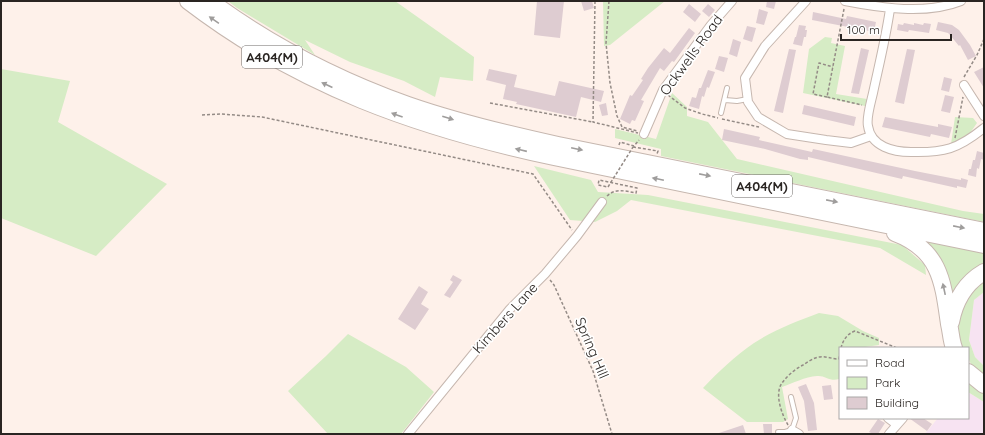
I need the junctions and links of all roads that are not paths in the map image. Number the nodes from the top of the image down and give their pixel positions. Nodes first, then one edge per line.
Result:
1 (188, 1) edge
2 (210, 1) edge
3 (732, 1) edge
4 (806, 1) edge
5 (845, 1) edge
6 (961, 1) edge
7 (863, 3) edge
8 (890, 9) junction
9 (964, 85) dead end
10 (727, 88) dead end
11 (748, 99) junction
12 (725, 100) junction
13 (721, 113) dead end
14 (984, 116) edge
15 (984, 128) edge
16 (645, 134) road end
17 (871, 136) junction
18 (602, 202) road end
19 (857, 219) junction
20 (984, 232) edge
21 (984, 245) edge
22 (984, 272) edge
23 (950, 328) junction
24 (954, 347) edge
25 (969, 373) edge
26 (984, 385) edge
27 (791, 397) dead end
28 (889, 419) edge
29 (902, 419) edge
30 (896, 424) junction
31 (792, 430) junction
32 (778, 432) dead end
33 (408, 434) edge
34 (799, 434) edge
35 (889, 434) edge

19 -> 1 highway, A404(M)
2 -> 20 highway, A404(M)
3 - 16 street, Ockwells Road
4 - 11 street
5 - 7 street
6 - 8 street
7 - 8 street
8 - 17 street
9 - 14 street
10 - 12 lane
11 - 12 lane
11 - 17 street
12 - 13 lane
15 - 17 street
18 - 33 street, Kimbers Lane
19 - 21 highway, A404(M)
23 -> 19 highway, A404(M)
22 - 23 highway, A404(M)
23 - 24 highway, A404(M)
25 - 26 highway
27 - 31 lane
28 - 30 street
29 - 30 street
30 - 35 street
31 - 32 lane
31 - 34 street

